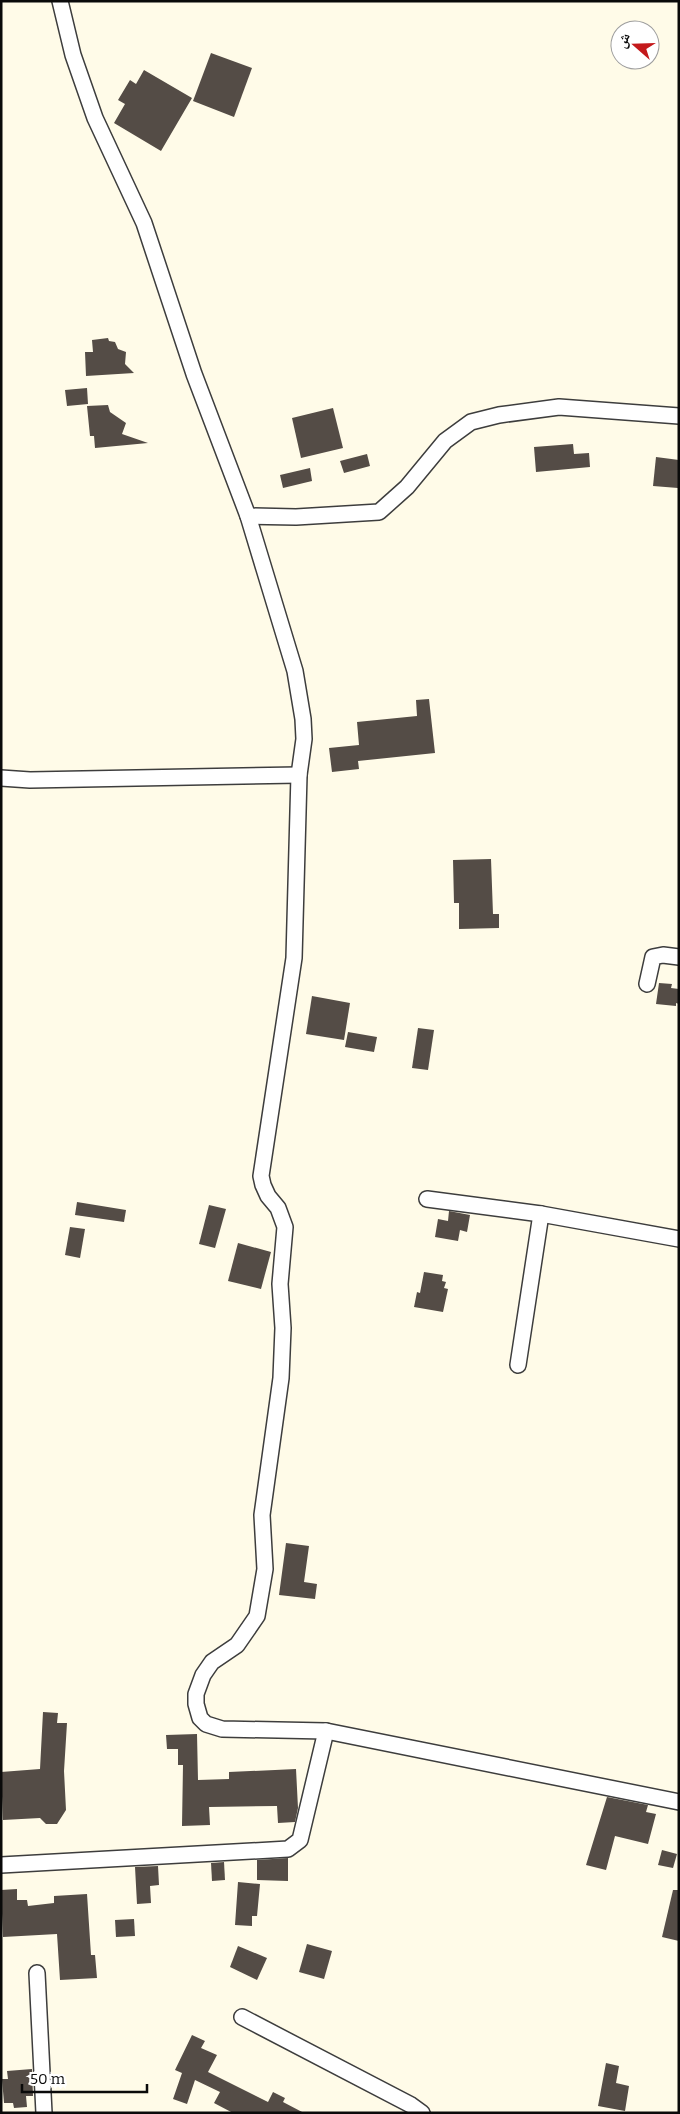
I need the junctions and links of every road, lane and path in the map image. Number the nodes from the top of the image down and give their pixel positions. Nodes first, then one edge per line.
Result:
1 (60, 1) edge
2 (679, 416) edge
3 (248, 516) junction
4 (299, 775) junction
5 (1, 778) edge
6 (679, 957) edge
7 (647, 984) dead end
8 (427, 1199) dead end
9 (541, 1214) junction
10 (679, 1239) edge
11 (518, 1365) dead end
12 (326, 1731) junction
13 (679, 1802) edge
14 (1, 1865) edge
15 (37, 1973) dead end
16 (242, 2017) dead end
17 (44, 2113) edge
18 (422, 2113) edge

1 - 3 street
2 - 3 street
3 - 4 street
4 - 5 street
4 - 12 street
6 - 7 street
8 - 9 street
9 - 10 street
9 - 11 street
12 - 13 street
12 - 14 street
15 - 17 street
16 - 18 street

